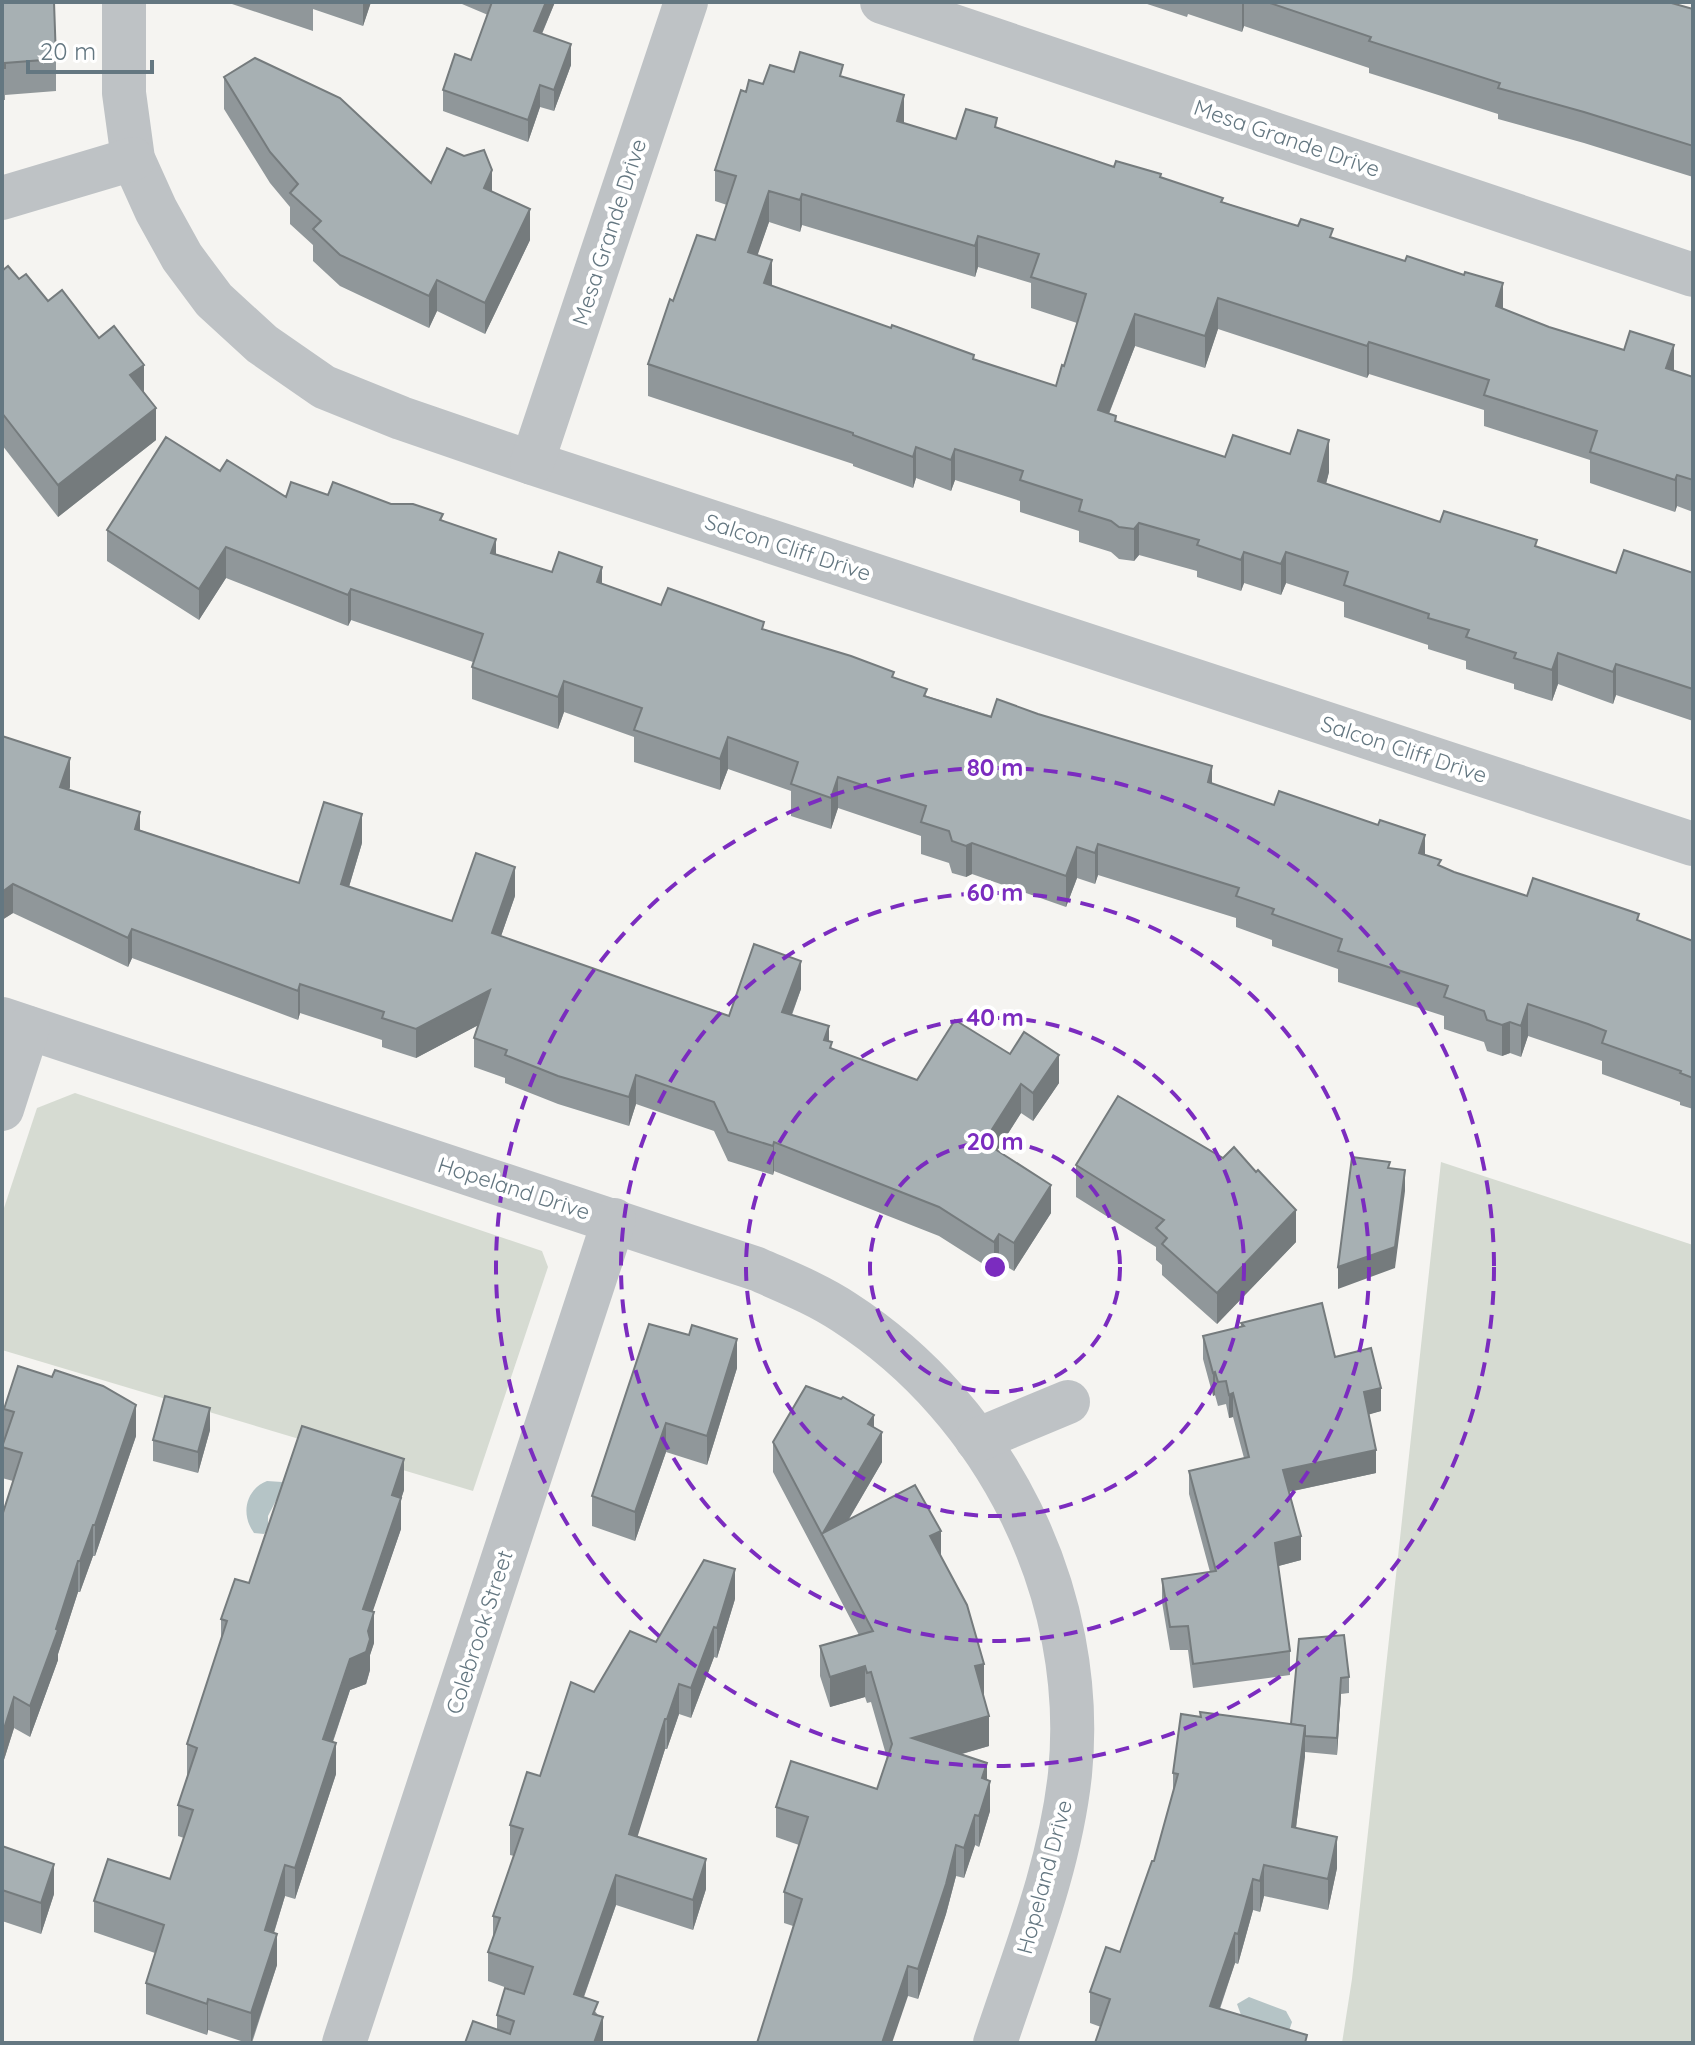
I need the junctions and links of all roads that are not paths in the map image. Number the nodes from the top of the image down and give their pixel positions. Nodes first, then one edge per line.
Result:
1 (124, 2) edge
2 (686, 2) edge
3 (882, 2) edge
4 (133, 159) junction
5 (2, 198) edge
6 (1693, 275) edge
7 (532, 463) junction
8 (1693, 844) edge
9 (15, 1024) edge
10 (2, 1109) edge
11 (614, 1220) junction
12 (1068, 1402) dead end
13 (977, 1440) junction
14 (344, 2043) edge
15 (995, 2043) edge

1 - 4 street, Salcon Cliff Drive
2 - 7 street, Mesa Grande Drive
3 - 6 street, Mesa Grande Drive
4 - 5 street
4 - 7 street, Salcon Cliff Drive
7 - 8 street, Salcon Cliff Drive
9 - 10 street
9 - 11 street, Hopeland Drive
11 - 13 street, Hopeland Drive
11 - 14 street, Colebrook Street
12 - 13 street
13 - 15 street, Hopeland Drive

